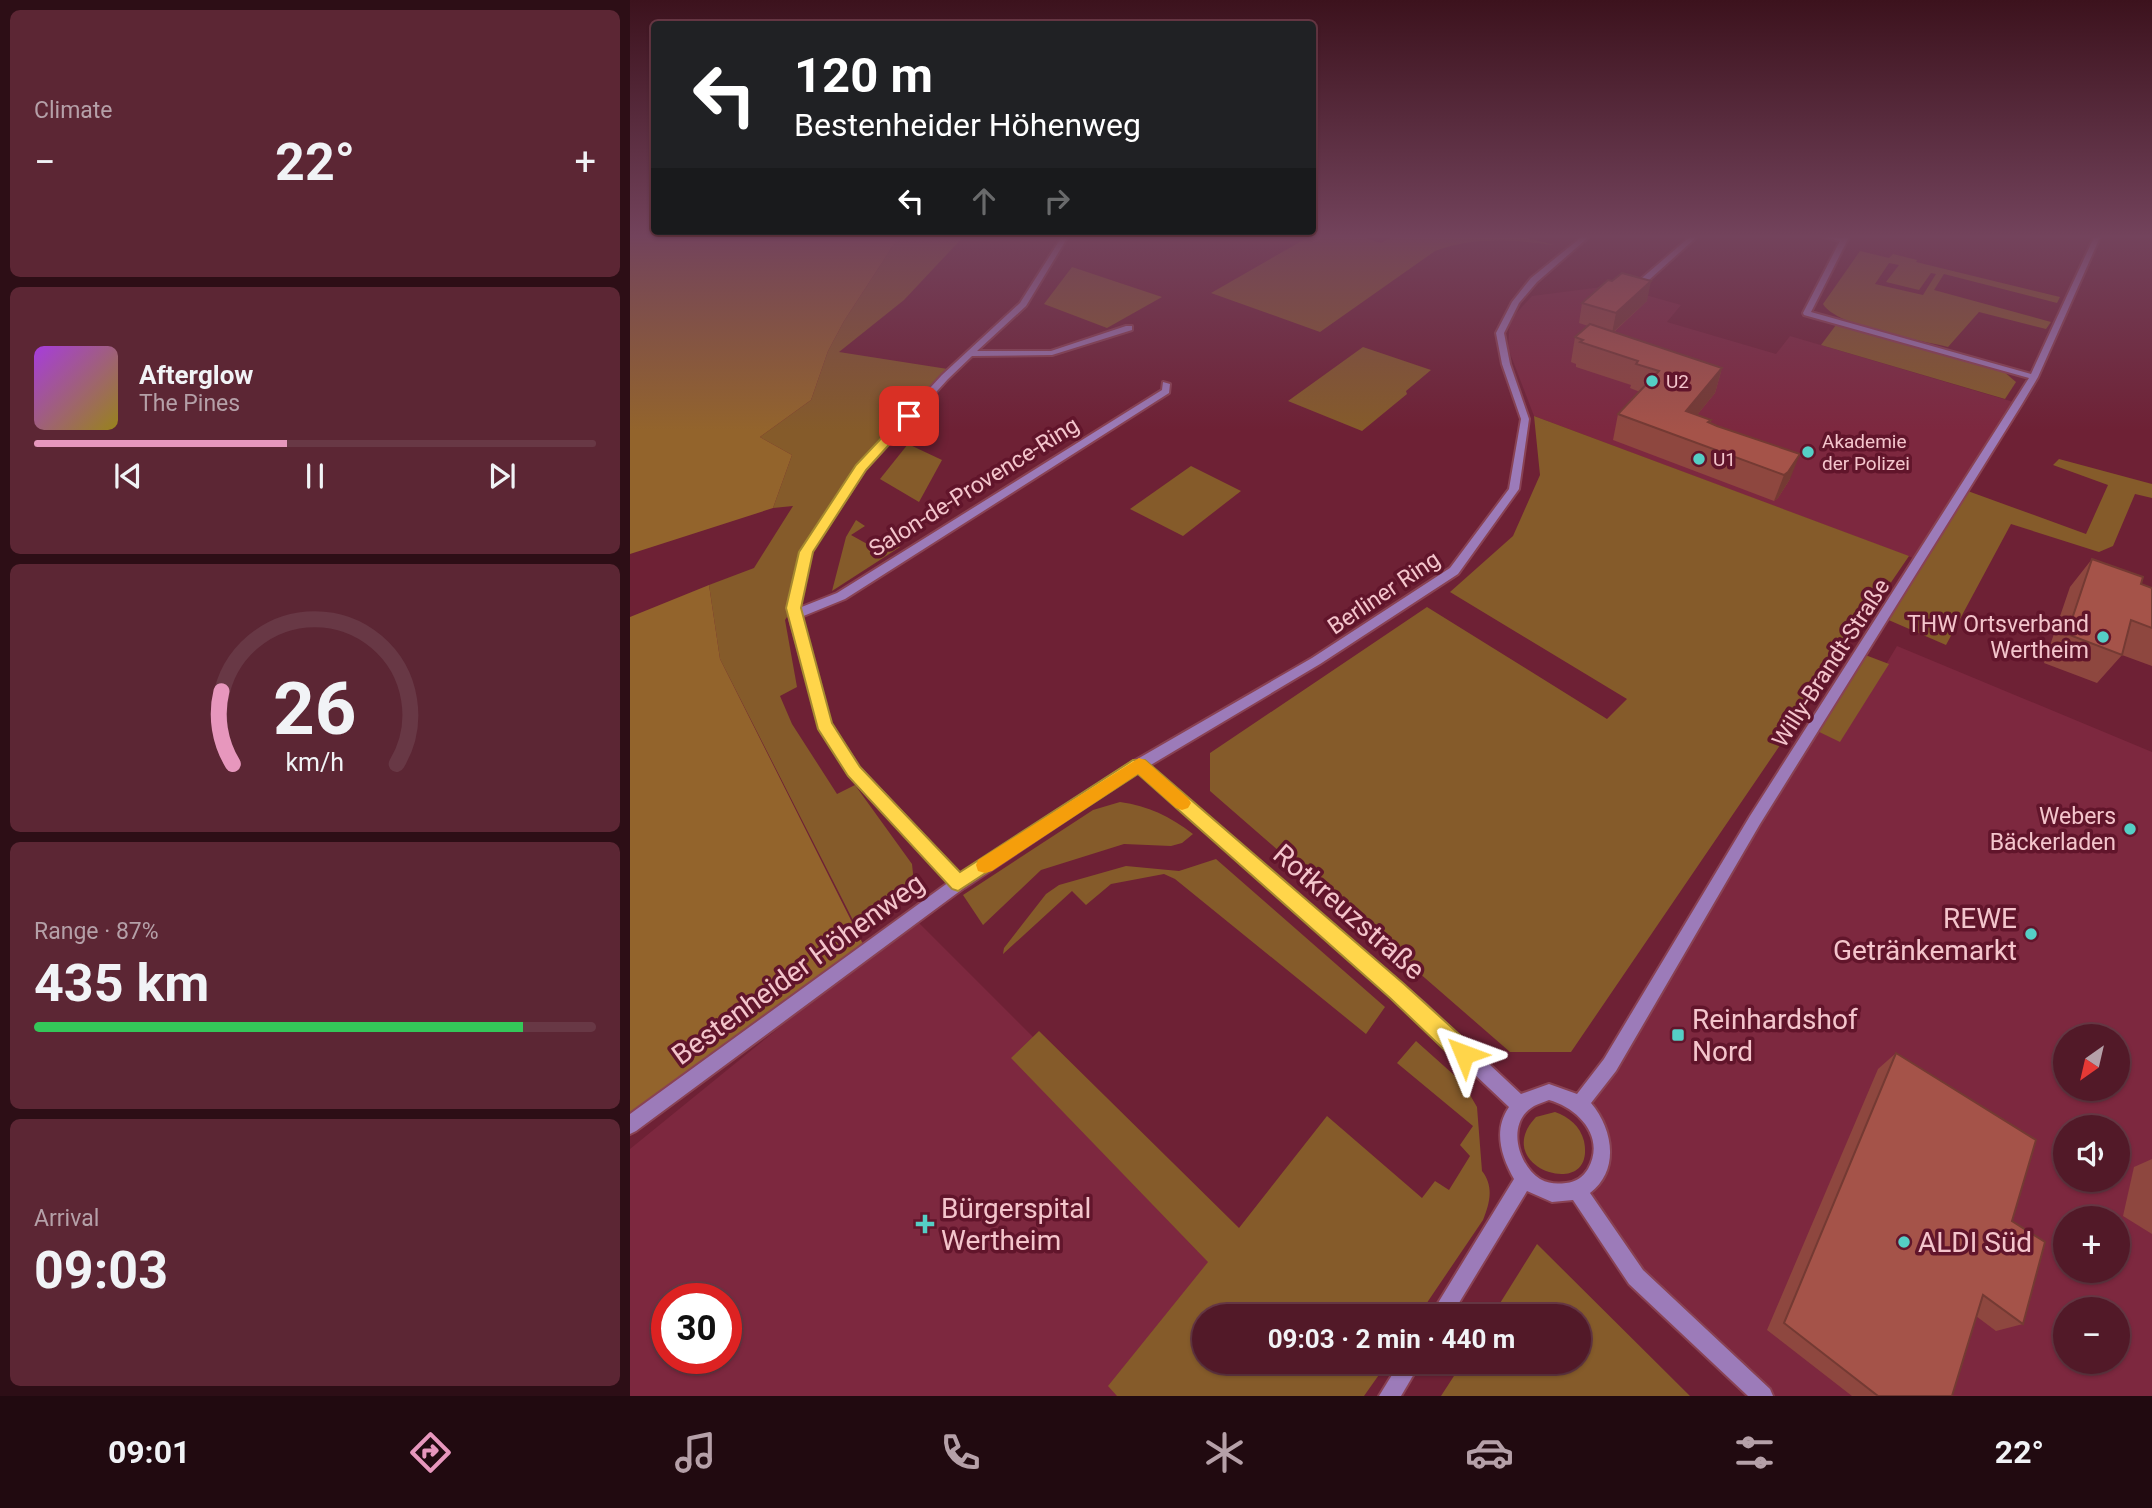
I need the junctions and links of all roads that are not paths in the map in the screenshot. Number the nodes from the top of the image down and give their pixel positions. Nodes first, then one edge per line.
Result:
1 (1025, 300) edge
2 (1518, 300) edge
3 (1814, 300) edge
4 (2068, 300) edge
5 (1129, 328) dead end
6 (972, 354) junction
7 (2034, 377) junction
8 (1166, 384) dead end
9 (794, 615) junction
10 (1139, 765) junction
11 (958, 883) junction
12 (1580, 1104) junction
13 (1520, 1105) junction
14 (630, 1125) edge
15 (1525, 1178) junction
16 (1577, 1190) junction
17 (1447, 1304) edge
18 (1403, 1374) edge
19 (1389, 1396) edge
20 (1763, 1396) edge

1 - 6 street
2 - 10 street, Berliner Ring
3 - 7 street
4 - 7 street, Willy-Brandt-Straße
5 - 6 street
6 - 9 street
7 - 12 street, Willy-Brandt-Straße
8 - 9 street, Salon-de-Provence-Ring
9 - 11 street
10 - 11 street, Bestenheider Höhenweg
10 - 13 street, Rotkreuzstraße
11 - 14 street, Bestenheider Höhenweg
12 - 13 street
12 - 16 street
13 - 15 street
15 - 16 street
15 - 17 street
16 - 20 street
18 - 19 street

